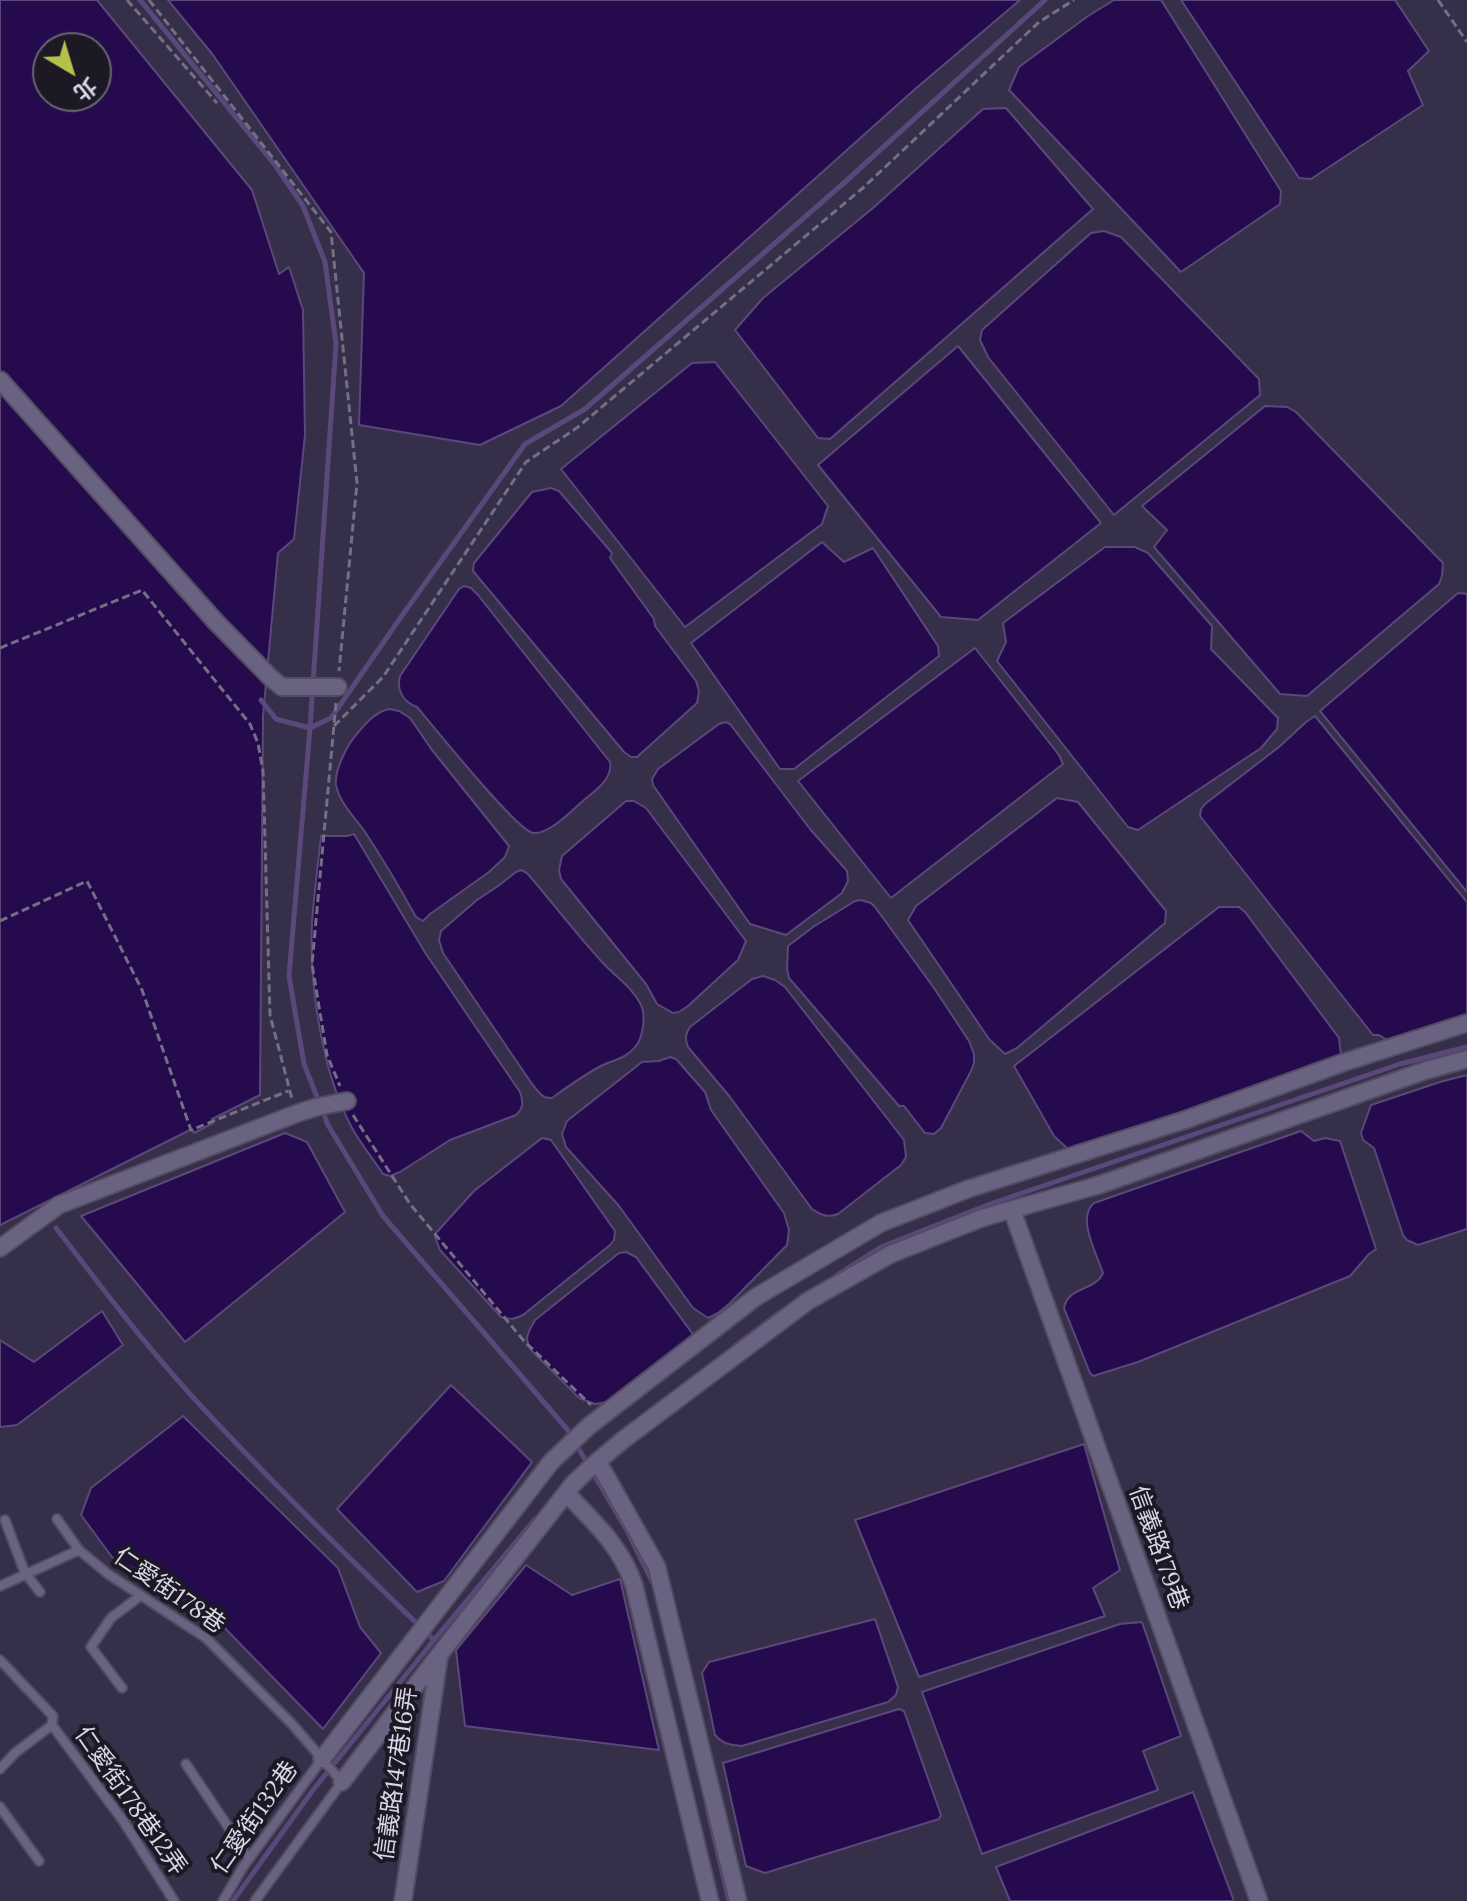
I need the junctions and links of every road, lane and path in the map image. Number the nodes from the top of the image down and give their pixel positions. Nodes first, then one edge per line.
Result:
1 (127, 0) edge
2 (149, 0) edge
3 (1074, 0) edge
4 (1438, 0) edge
5 (1467, 42) edge
6 (217, 103) dead end
7 (0, 380) edge
8 (0, 648) edge
9 (338, 687) junction
10 (334, 726) junction
11 (0, 921) edge
12 (1467, 1023) edge
13 (1467, 1059) edge
14 (288, 1091) junction
15 (342, 1102) junction
16 (298, 1113) junction
17 (1012, 1210) junction
18 (0, 1248) edge
19 (596, 1421) junction
20 (594, 1464) junction
21 (570, 1488) junction
22 (57, 1519) dead end
23 (5, 1520) dead end
24 (79, 1550) junction
25 (25, 1573) junction
26 (0, 1586) edge
27 (40, 1592) dead end
28 (140, 1596) junction
29 (439, 1655) junction
30 (0, 1660) edge
31 (122, 1688) dead end
32 (52, 1725) junction
33 (324, 1761) junction
34 (186, 1764) dead end
35 (0, 1769) edge
36 (340, 1779) junction
37 (0, 1807) edge
38 (249, 1858) junction
39 (39, 1861) dead end
40 (174, 1901) edge
41 (223, 1901) edge
42 (255, 1901) edge
43 (403, 1901) edge
44 (710, 1901) edge
45 (738, 1901) edge
46 (1259, 1901) edge

1 - 6 path
2 - 9 path
3 - 10 path
4 - 5 path
7 - 9 street
8 - 14 path
9 - 10 path
10 - 15 path
11 - 14 path
12 - 19 street
13 - 17 street
14 - 16 path
15 - 16 street
15 - 19 path
16 - 18 street
17 - 20 street
17 - 46 street, 信義路179巷
19 - 33 street
20 - 21 street
20 - 45 street
21 - 29 street
21 - 44 street
22 - 24 lane, 仁愛街178巷
23 - 25 lane
24 - 25 lane
24 - 28 lane, 仁愛街178巷
25 - 26 lane
25 - 27 lane
28 - 31 lane
28 - 33 lane, 仁愛街178巷
29 - 36 street
29 - 43 street, 信義路147巷16弄
30 - 32 lane
32 - 35 lane
32 - 40 lane, 仁愛街178巷12弄
33 - 36 lane, 仁愛街178巷
33 - 38 lane, 仁愛街132巷
34 - 38 lane
36 - 42 lane
37 - 39 lane
38 - 41 lane, 仁愛街132巷

